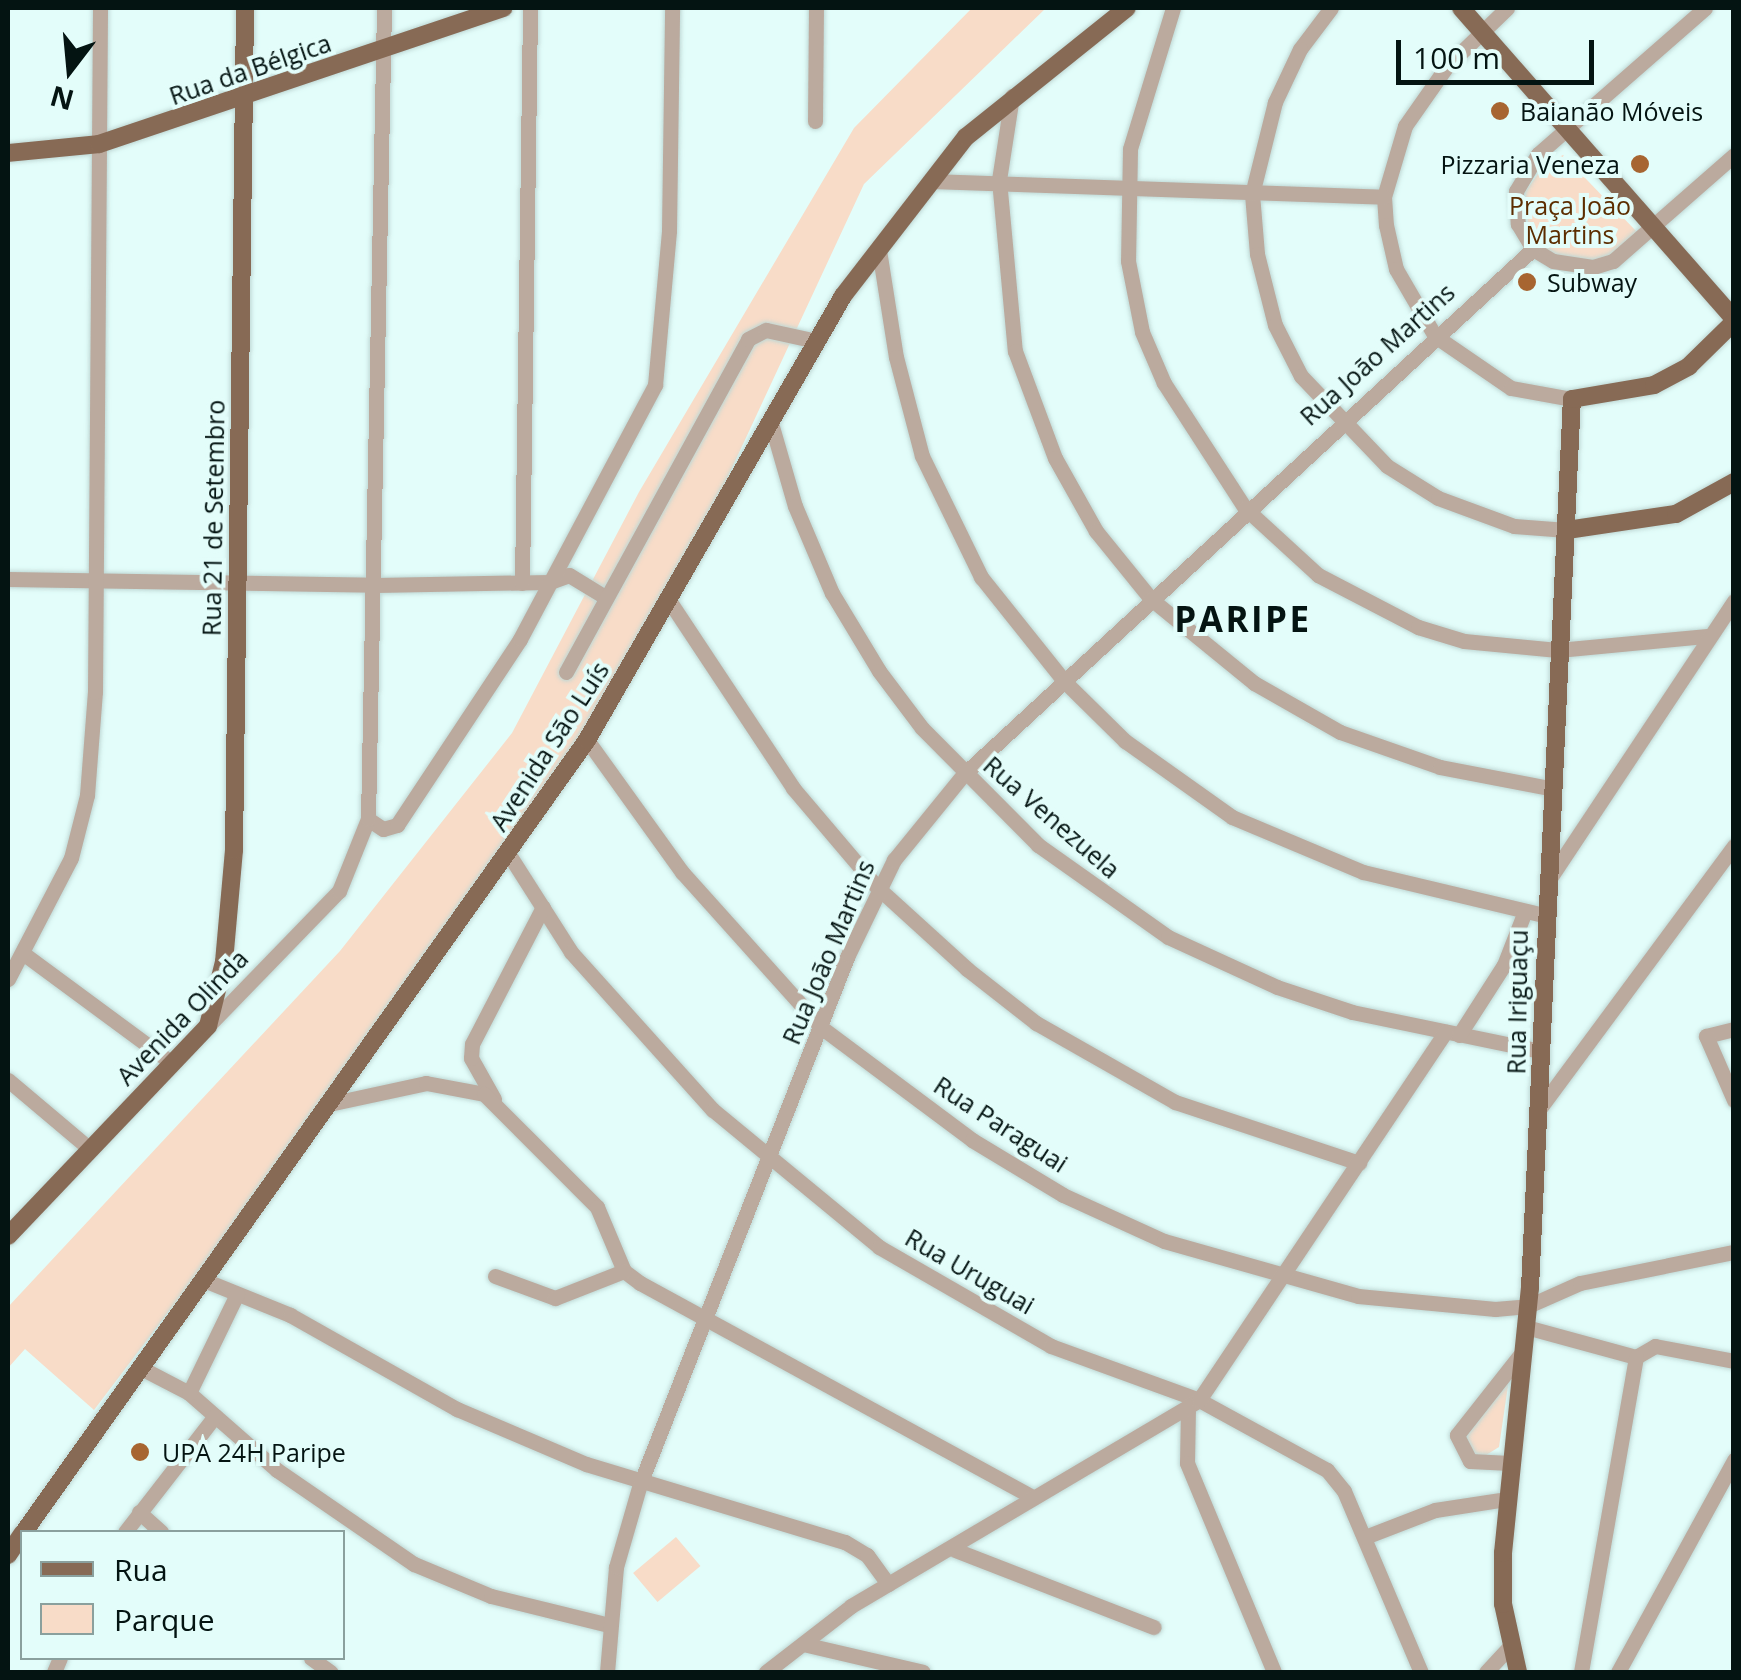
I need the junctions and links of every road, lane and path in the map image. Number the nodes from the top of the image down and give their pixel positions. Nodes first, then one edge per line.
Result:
1 (100, 8) edge
2 (245, 8) edge
3 (384, 8) edge
4 (504, 8) edge
5 (530, 8) edge
6 (672, 8) edge
7 (816, 8) edge
8 (1126, 8) edge
9 (1174, 8) edge
10 (1331, 8) edge
11 (1461, 8) edge
12 (1507, 8) edge
13 (1705, 8) edge
14 (1482, 30) junction
15 (383, 48) junction
16 (1012, 96) junction
17 (244, 98) junction
18 (814, 121) dead end
19 (983, 122) junction
20 (1564, 127) junction
21 (98, 144) junction
22 (1004, 148) junction
23 (8, 153) edge
24 (1734, 156) edge
25 (931, 180) junction
26 (1000, 180) junction
27 (1126, 184) junction
28 (1252, 194) junction
29 (1384, 197) junction
30 (1650, 228) junction
31 (1532, 249) junction
32 (879, 250) junction
33 (1734, 321) edge
34 (1436, 336) junction
35 (812, 340) junction
36 (1572, 399) junction
37 (1340, 420) junction
38 (771, 423) junction
39 (1734, 482) edge
40 (1245, 508) junction
41 (1567, 530) junction
42 (8, 580) edge
43 (550, 582) junction
44 (96, 583) junction
45 (522, 584) junction
46 (237, 585) junction
47 (375, 585) junction
48 (605, 596) junction
49 (1152, 599) junction
50 (670, 602) junction
51 (1732, 605) edge
52 (1707, 636) junction
53 (1558, 650) junction
54 (566, 672) dead end
55 (1064, 681) junction
56 (587, 740) junction
57 (964, 774) junction
58 (1549, 788) junction
59 (368, 818) junction
60 (1734, 846) edge
61 (508, 853) junction
62 (1546, 884) junction
63 (877, 887) junction
64 (542, 907) junction
65 (1534, 913) junction
66 (24, 954) junction
67 (8, 979) edge
68 (208, 1026) junction
69 (822, 1028) junction
70 (1734, 1029) edge
71 (1452, 1033) junction
72 (1541, 1051) junction
73 (172, 1063) junction
74 (8, 1080) edge
75 (1734, 1100) edge
76 (496, 1102) junction
77 (329, 1104) junction
78 (1540, 1108) junction
79 (90, 1149) junction
80 (769, 1159) junction
81 (1359, 1163) junction
82 (8, 1236) edge
83 (1734, 1252) edge
84 (624, 1271) junction
85 (496, 1276) dead end
86 (1281, 1277) junction
87 (204, 1280) junction
88 (237, 1294) junction
89 (1528, 1306) junction
90 (707, 1315) junction
91 (1526, 1327) junction
92 (1520, 1355) junction
93 (1636, 1357) junction
94 (1734, 1361) edge
95 (142, 1368) junction
96 (189, 1393) junction
97 (1194, 1403) junction
98 (215, 1416) junction
99 (1734, 1460) edge
100 (1510, 1463) junction
101 (640, 1484) junction
102 (1031, 1496) junction
103 (1507, 1499) junction
104 (140, 1512) junction
105 (25, 1530) edge
106 (126, 1530) edge
107 (159, 1530) edge
108 (1365, 1537) junction
109 (955, 1550) junction
110 (888, 1584) junction
111 (609, 1626) junction
112 (1154, 1627) dead end
113 (803, 1644) junction
114 (1509, 1648) junction
115 (607, 1672) edge
116 (767, 1672) edge
117 (923, 1672) edge
118 (1274, 1672) edge
119 (1422, 1672) edge
120 (1486, 1672) edge
121 (1518, 1672) edge
122 (1581, 1672) edge
123 (1618, 1672) edge

1 - 21 street
2 - 17 main road, Rua 21 de Setembro
3 - 15 street
4 - 15 main road, Rua da Bélgica
5 - 45 street
6 - 43 street
7 - 18 street
8 - 16 main road, Avenida São Luís
9 - 27 street
10 - 28 street
11 - 14 main road
12 - 14 street
13 - 20 street
14 - 20 main road
14 - 29 street
15 - 17 main road, Rua da Bélgica
15 - 47 street
16 - 19 main road, Avenida São Luís
16 - 22 street
17 - 21 main road, Rua da Bélgica
17 - 46 main road, Rua 21 de Setembro
19 - 22 street
19 - 25 main road, Avenida São Luís
20 - 30 main road
20 - 31 street
21 - 23 main road, Rua da Bélgica
21 - 44 street
22 - 26 street
24 - 30 street
25 - 26 street
25 - 32 main road, Avenida São Luís
26 - 27 street
26 - 49 street
27 - 28 street
27 - 40 street
28 - 29 street
28 - 37 street
29 - 34 street
30 - 31 street
30 - 33 main road
31 - 34 street, Rua João Martins
32 - 35 main road, Avenida São Luís
32 - 55 street
33 - 36 main road
34 - 36 street
34 - 37 street, Rua João Martins
35 - 38 main road, Avenida São Luís
35 - 48 street
36 - 41 main road, Rua Iriguaçu
37 - 40 street, Rua João Martins
37 - 41 street
38 - 50 main road, Avenida São Luís
38 - 57 street, Rua Venezuela
39 - 41 main road
40 - 49 street, Rua João Martins
40 - 53 street
41 - 53 main road, Rua Iriguaçu
42 - 44 street
43 - 45 street
43 - 48 street
43 - 59 street
44 - 46 street
44 - 66 street
45 - 47 street
46 - 47 street
46 - 68 main road, Rua 21 de Setembro
47 - 59 street
48 - 54 street
49 - 55 street, Rua João Martins
49 - 58 street
50 - 56 main road, Avenida São Luís
50 - 63 street
51 - 52 street
52 - 53 street
52 - 62 street
53 - 58 main road, Rua Iriguaçu
55 - 57 street, Rua João Martins
55 - 65 street
56 - 61 main road, Avenida São Luís
56 - 69 street, Rua Paraguai
57 - 63 street, Rua João Martins
57 - 71 street, Rua Venezuela
58 - 62 main road, Rua Iriguaçu
59 - 68 street, Avenida Olinda
60 - 78 street
61 - 64 street, Rua Uruguai
61 - 77 main road, Avenida São Luís
62 - 65 main road, Rua Iriguaçu
63 - 69 street, Rua João Martins
63 - 81 street
64 - 76 street
64 - 80 street, Rua Uruguai
65 - 71 street
65 - 72 main road, Rua Iriguaçu
66 - 67 street
66 - 73 street
68 - 73 main road, Avenida Olinda
69 - 80 street, Rua João Martins
69 - 86 street, Rua Paraguai
70 - 75 street
71 - 72 street, Rua Venezuela
71 - 81 street
72 - 78 main road, Rua Iriguaçu
73 - 79 main road, Avenida Olinda
74 - 79 street
76 - 77 street
76 - 84 street
77 - 87 main road, Avenida São Luís
78 - 89 main road, Rua Iriguaçu
79 - 82 main road, Avenida Olinda
80 - 90 street, Rua João Martins
80 - 97 street, Rua Uruguai
81 - 86 street
83 - 89 street
84 - 85 street
84 - 90 street
86 - 89 street, Rua Paraguai
86 - 97 street
87 - 88 street
87 - 95 main road, Avenida São Luís
88 - 96 street
88 - 101 street
89 - 91 main road, Rua Iriguaçu
90 - 101 street, Rua João Martins
90 - 102 street
91 - 92 main road, Rua Iriguaçu
91 - 93 street
92 - 100 main road, Rua Iriguaçu
92 - 100 street
93 - 94 street
93 - 122 street
95 - 96 street
95 - 105 main road, Avenida São Luís
96 - 98 street
97 - 102 street
97 - 108 street, Rua Uruguai
97 - 118 street
98 - 104 street
98 - 111 street
99 - 123 street
100 - 103 main road, Rua Iriguaçu
101 - 110 street
101 - 111 street, Rua João Martins
102 - 109 street
103 - 108 street
103 - 114 main road, Rua Iriguaçu
104 - 106 street
104 - 107 street
108 - 119 street, Rua Uruguai
109 - 110 street
109 - 112 street
110 - 113 street
111 - 115 street, Rua João Martins
113 - 116 street
113 - 117 street
114 - 120 street
114 - 121 main road, Rua Iriguaçu

